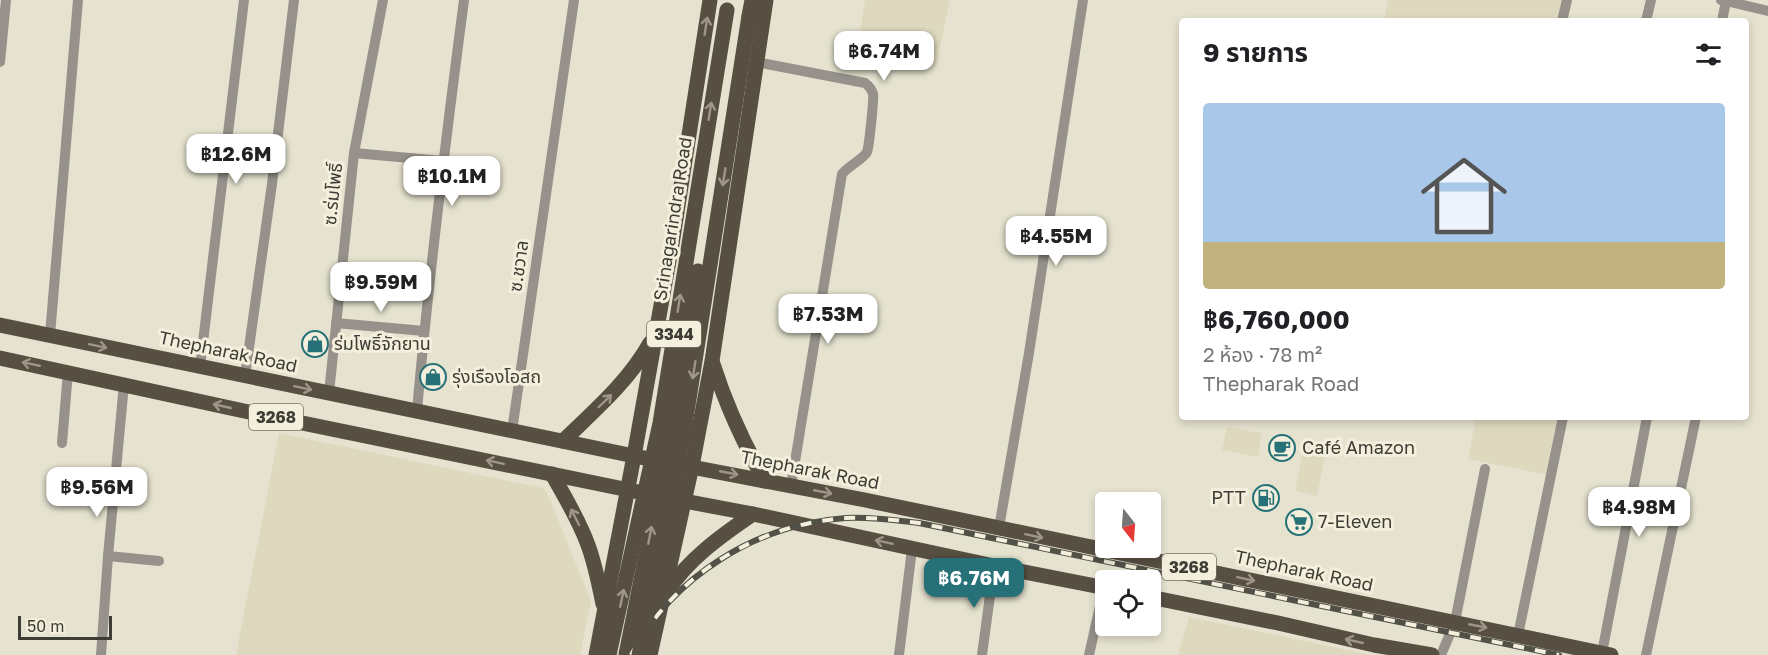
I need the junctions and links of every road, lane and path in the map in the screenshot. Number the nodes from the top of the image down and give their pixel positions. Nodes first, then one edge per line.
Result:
1 (6, 0) edge
2 (78, 0) edge
3 (244, 0) edge
4 (294, 0) edge
5 (383, 0) edge
6 (464, 0) edge
7 (574, 0) edge
8 (710, 0) edge
9 (752, 0) edge
10 (766, 0) edge
11 (1083, 0) edge
12 (1567, 0) edge
13 (1651, 0) edge
14 (1721, 0) edge
15 (1726, 1) edge
16 (728, 5) edge
17 (1768, 11) edge
18 (1563, 18) edge
19 (1647, 18) edge
20 (1723, 18) edge
21 (0, 62) edge
22 (756, 62) junction
23 (354, 153) junction
24 (443, 161) junction
25 (672, 244) junction
26 (728, 251) junction
27 (698, 271) junction
28 (336, 323) junction
29 (0, 325) edge
30 (424, 331) junction
31 (657, 333) junction
32 (50, 335) junction
33 (0, 358) edge
34 (712, 362) junction
35 (200, 367) junction
36 (68, 372) junction
37 (245, 376) junction
38 (124, 384) junction
39 (329, 393) junction
40 (417, 411) junction
41 (1562, 420) edge
42 (1646, 420) edge
43 (1695, 420) edge
44 (512, 431) junction
45 (563, 441) junction
46 (62, 443) dead end
47 (634, 456) junction
48 (665, 461) junction
49 (692, 466) junction
50 (1485, 469) dead end
51 (552, 474) junction
52 (765, 480) junction
53 (791, 486) junction
54 (627, 490) junction
55 (658, 496) junction
56 (684, 501) junction
57 (753, 514) junction
58 (999, 528) junction
59 (912, 549) junction
60 (108, 556) junction
61 (159, 561) dead end
62 (994, 566) junction
63 (1095, 586) edge
64 (663, 599) junction
65 (1161, 599) edge
66 (605, 613) junction
67 (1455, 622) junction
68 (1095, 630) edge
69 (1518, 634) junction
70 (1607, 654) edge
71 (101, 655) edge
72 (596, 655) edge
73 (609, 655) edge
74 (632, 655) edge
75 (650, 655) edge
76 (899, 655) edge
77 (982, 655) edge
78 (1089, 655) edge
79 (1432, 655) edge
80 (1441, 655) edge
81 (1646, 655) edge

1 - 21 street
2 - 32 street
3 - 35 street
4 - 37 street
5 - 23 street, ซ.ร่มโพธิ์
6 - 24 street
7 - 44 street, ซ.ชวาล
25 -> 8 main road, Srinagarindra Road / 3344
9 -> 74 main road, 3344, bridge
10 - 22 main road, 3344
11 - 58 street
12 - 18 street
13 - 19 street
14 - 15 street
15 - 17 street
15 - 20 street
73 -> 16 main road, Srinagarindra Road / 3344, bridge
22 - 26 main road, 3344
22 - 53 street
23 - 24 street
23 - 28 street, ซ.ร่มโพธิ์
24 - 30 street
25 - 27 main road
25 - 31 main road, Srinagarindra Road / 3344
26 - 27 main road
26 - 34 main road, 3344
27 - 48 main road
28 - 30 street
28 - 39 street, ซ.ร่มโพธิ์
29 - 32 main road, Thepharak Road / 3268
30 - 40 street
45 -> 31 main road
31 - 47 main road, Srinagarindra Road / 3344
32 -> 35 main road, Thepharak Road / 3268
36 -> 33 main road, 3268
34 - 49 main road, 3344
34 - 52 main road
35 - 37 main road, Thepharak Road / 3268
36 - 38 main road, 3268
36 - 46 street
37 -> 39 main road, Thepharak Road / 3268
51 -> 38 main road, 3268
38 - 60 street
39 - 40 main road, Thepharak Road / 3268
40 - 44 main road, Thepharak Road / 3268
41 - 69 street
42 - 70 street
43 - 81 street
44 - 45 main road, Thepharak Road / 3268
45 - 47 main road, Thepharak Road / 3268
47 - 48 main road, Thepharak Road / 3268
47 - 54 main road, Srinagarindra Road / 3344
48 - 49 main road, Thepharak Road / 3268
48 - 55 main road
49 -> 52 main road, Thepharak Road / 3268
49 - 56 main road, 3344
50 - 67 street
51 - 54 main road, 3268
66 -> 51 main road
52 - 53 main road, Thepharak Road / 3268
53 -> 58 main road, Thepharak Road / 3268
54 - 55 main road, 3268
54 - 66 main road, Srinagarindra Road / 3344
55 - 56 main road, 3268
74 -> 55 main road
56 - 57 main road, 3268
56 - 64 main road, 3344
59 -> 57 main road, 3268
57 - 64 main road
58 -> 67 main road, Thepharak Road / 3268
59 - 62 main road, 3268
59 - 76 street
60 - 61 street
60 - 71 street
62 - 63 main road, 3268
62 - 77 street
64 - 75 main road, 3344
79 -> 65 main road, 3268
66 - 72 main road, Srinagarindra Road / 3344
67 -> 69 main road, Thepharak Road / 3268
67 - 80 street
68 - 78 street
69 - 70 main road, Thepharak Road / 3268
73 - 74 main road

